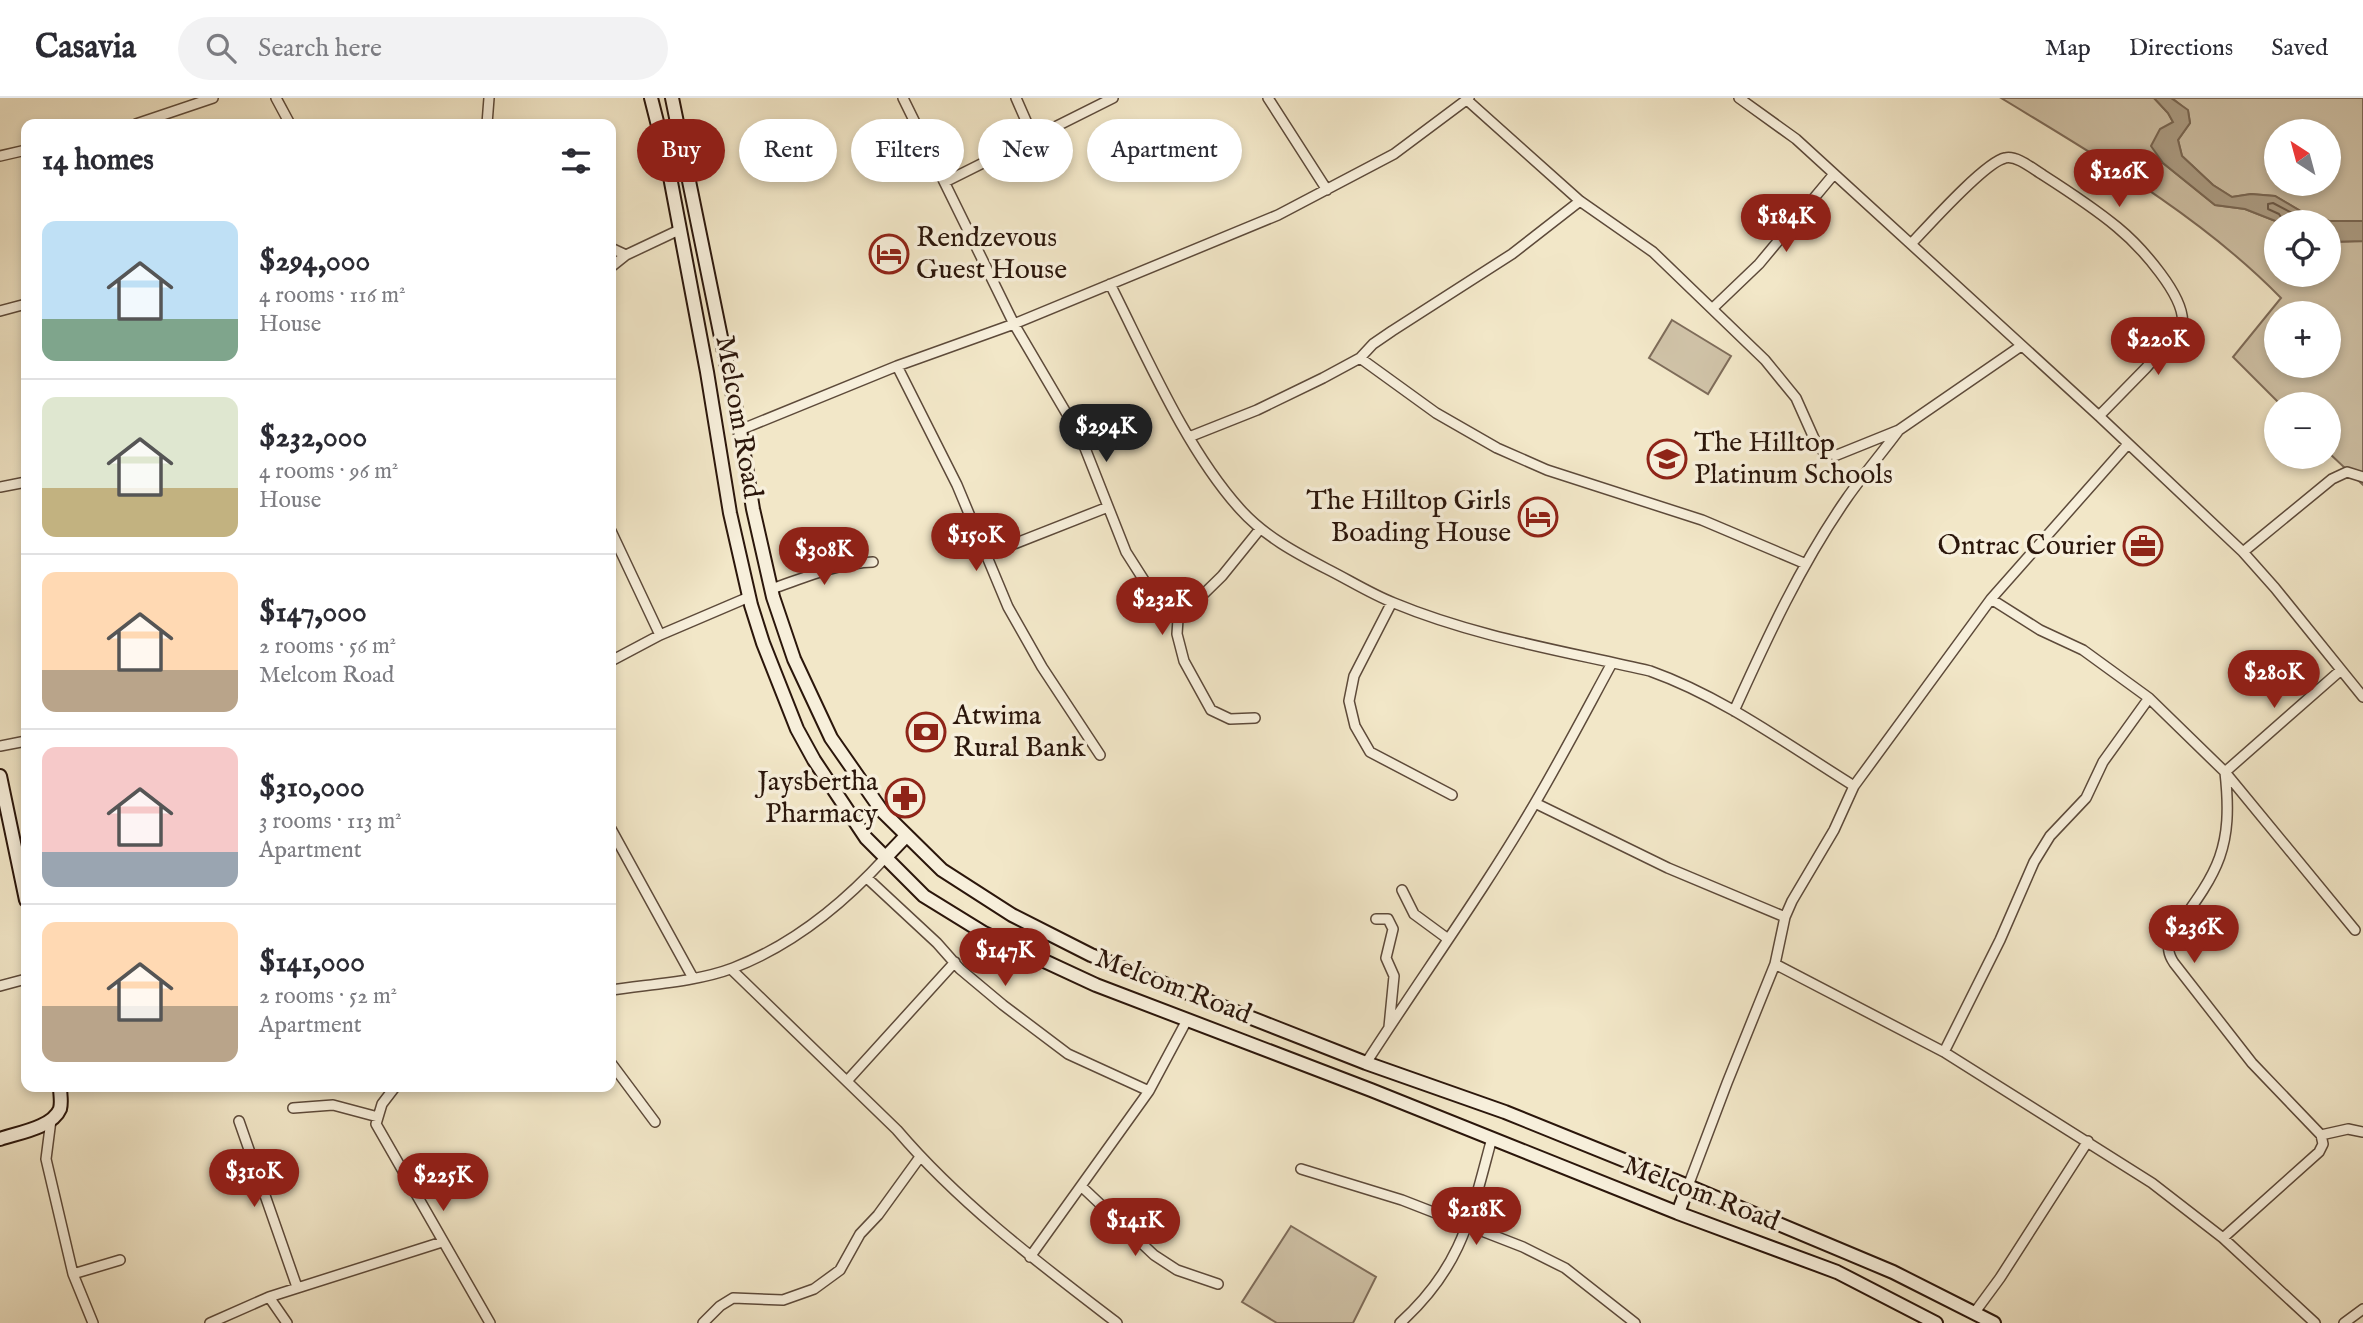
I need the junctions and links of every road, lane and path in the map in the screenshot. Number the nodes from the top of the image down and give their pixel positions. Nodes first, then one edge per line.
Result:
1 (213, 98) edge
2 (276, 98) edge
3 (489, 98) edge
4 (651, 98) edge
5 (673, 98) edge
6 (903, 98) edge
7 (1016, 98) edge
8 (1112, 98) edge
9 (1268, 98) edge
10 (1739, 98) edge
11 (1468, 99) edge
12 (151, 119) edge
13 (287, 119) edge
14 (487, 119) edge
15 (914, 119) edge
16 (1025, 119) edge
17 (1072, 119) edge
18 (21, 151) edge
19 (0, 156) edge
20 (1834, 174) junction
21 (945, 182) edge
22 (1327, 190) junction
23 (1580, 201) junction
24 (679, 230) junction
25 (1911, 244) junction
26 (616, 250) edge
27 (626, 255) junction
28 (616, 263) edge
29 (1110, 284) junction
30 (21, 305) edge
31 (1713, 308) junction
32 (0, 311) edge
33 (1014, 324) junction
34 (2021, 346) junction
35 (1360, 358) junction
36 (897, 366) junction
37 (2099, 416) junction
38 (740, 430) junction
39 (1899, 430) junction
40 (717, 433) junction
41 (1189, 437) junction
42 (2128, 444) junction
43 (2363, 477) edge
44 (21, 483) edge
45 (0, 487) edge
46 (1108, 507) junction
47 (1260, 529) junction
48 (616, 542) edge
49 (2243, 552) junction
50 (986, 555) junction
51 (873, 562) dead end
52 (1806, 564) junction
53 (771, 589) junction
54 (749, 597) junction
55 (1991, 600) junction
56 (1392, 602) junction
57 (1178, 619) junction
58 (660, 635) junction
59 (616, 658) edge
60 (1612, 663) junction
61 (2341, 670) junction
62 (2363, 697) edge
63 (2149, 698) junction
64 (1734, 711) junction
65 (1255, 718) dead end
66 (21, 742) edge
67 (0, 746) edge
68 (1100, 755) dead end
69 (2225, 772) junction
70 (0, 776) edge
71 (1854, 786) junction
72 (1452, 795) dead end
73 (1535, 803) junction
74 (906, 836) junction
75 (616, 838) edge
76 (21, 853) edge
77 (885, 858) junction
78 (867, 878) junction
79 (1402, 890) dead end
80 (1785, 917) junction
81 (1376, 919) dead end
82 (2355, 930) dead end
83 (1448, 940) junction
84 (955, 962) junction
85 (1775, 964) junction
86 (731, 969) junction
87 (693, 978) junction
88 (21, 980) edge
89 (0, 986) edge
90 (616, 989) edge
91 (1187, 1020) junction
92 (1388, 1029) junction
93 (1944, 1052) junction
94 (1366, 1063) junction
95 (616, 1070) edge
96 (847, 1081) junction
97 (1149, 1091) junction
98 (60, 1092) edge
99 (391, 1092) edge
100 (293, 1108) dead end
101 (378, 1117) junction
102 (51, 1120) junction
103 (239, 1121) dead end
104 (654, 1122) dead end
105 (2363, 1132) edge
106 (2321, 1135) junction
107 (1492, 1138) junction
108 (0, 1139) edge
109 (2088, 1141) junction
110 (920, 1157) junction
111 (1301, 1169) dead end
112 (1081, 1186) junction
113 (1688, 1186) junction
114 (1678, 1213) junction
115 (1468, 1225) junction
116 (2222, 1238) junction
117 (442, 1241) junction
118 (1030, 1257) junction
119 (120, 1260) dead end
120 (73, 1274) junction
121 (1218, 1284) dead end
122 (297, 1287) junction
123 (269, 1297) junction
124 (2363, 1309) edge
125 (1975, 1312) junction
126 (93, 1323) edge
127 (210, 1323) edge
128 (287, 1323) edge
129 (490, 1323) edge
130 (703, 1323) edge
131 (1117, 1323) edge
132 (1400, 1323) edge
133 (1635, 1323) edge
134 (1936, 1323) edge
135 (1994, 1323) edge
136 (2315, 1323) edge
137 (2344, 1323) edge

1 - 12 street
2 - 13 street
3 - 14 street
4 - 24 main road, Melcom Road
5 - 38 main road
6 - 15 street
7 - 16 street
8 - 17 street
9 - 22 street
10 - 20 street
11 - 22 street
11 - 23 street
18 - 19 street
20 - 25 street
20 - 31 street
21 - 33 street
22 - 29 street
23 - 31 street
23 - 35 street
24 - 27 street
24 - 40 main road, Melcom Road
25 - 34 street
25 - 37 street
26 - 27 street
27 - 28 street
29 - 33 street
29 - 41 street
30 - 32 street
31 - 39 street
33 - 36 street
33 - 46 street
34 - 37 street
34 - 39 street
35 - 41 street
35 - 52 street
36 - 38 street
36 - 50 street
37 - 42 street
38 - 40 main road
38 - 53 main road
39 - 52 street
40 - 54 main road, Melcom Road
41 - 47 street
42 - 49 street
42 - 55 street
43 - 49 street
44 - 45 street
46 - 50 street
46 - 57 street
47 - 56 street
47 - 57 street
48 - 58 street
49 - 61 street
50 - 68 street
51 - 53 street
52 - 64 street
53 - 74 main road
54 - 58 street
54 - 77 main road, Melcom Road
55 - 63 street
55 - 71 street
56 - 60 street
56 - 72 street
57 - 65 street
58 - 59 street
60 - 64 street
60 - 73 street
61 - 62 street
61 - 69 street
63 - 69 street
63 - 93 street
64 - 71 street
66 - 67 street
69 - 82 street
69 - 106 street
70 - 76 main road
71 - 80 street
73 - 80 street
73 - 83 street
74 - 77 main road
74 - 94 main road
75 - 87 street
77 - 78 street
77 - 91 main road, Melcom Road
78 - 84 street
78 - 86 street
79 - 83 street
80 - 85 street
81 - 92 street
83 - 92 street
84 - 96 street
84 - 97 street
85 - 93 street
85 - 113 street
86 - 87 street
86 - 96 street
87 - 90 street
88 - 89 street
91 - 97 street
91 - 107 main road, Melcom Road
92 - 94 street
93 - 109 street
94 - 113 main road
95 - 104 street
96 - 110 street
97 - 112 street
98 - 102 main road
99 - 101 street
100 - 101 street
101 - 117 street
102 - 108 main road
102 - 120 street
103 - 122 street
105 - 106 street
106 - 116 street
107 - 114 main road, Melcom Road
107 - 115 street
109 - 116 street
109 - 125 street
110 - 118 street
110 - 130 street
111 - 115 street
112 - 118 street
112 - 121 street
113 - 114 main road
113 - 125 main road
114 - 134 main road, Melcom Road
115 - 132 street
115 - 133 street
116 - 136 street
117 - 122 street
117 - 129 street
118 - 131 street
119 - 120 street
120 - 126 street
122 - 123 street
123 - 127 street
123 - 128 street
124 - 137 street
125 - 135 main road

